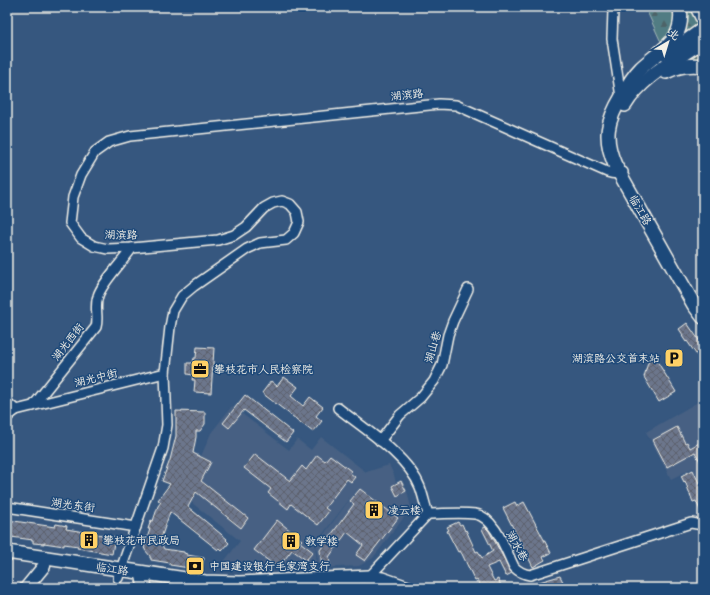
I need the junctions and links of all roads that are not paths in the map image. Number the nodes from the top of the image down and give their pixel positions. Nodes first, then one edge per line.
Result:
1 (617, 7) edge
2 (680, 7) edge
3 (698, 7) edge
4 (703, 17) edge
5 (703, 30) edge
6 (703, 41) edge
7 (682, 44) junction
8 (703, 66) edge
9 (625, 97) junction
10 (623, 173) junction
11 (132, 248) junction
12 (468, 289) dead end
13 (703, 306) edge
14 (703, 317) edge
15 (164, 373) junction
16 (7, 402) edge
17 (33, 406) junction
18 (338, 408) dead end
19 (16, 410) junction
20 (7, 417) edge
21 (380, 441) junction
22 (7, 507) edge
23 (428, 514) junction
24 (703, 525) edge
25 (136, 527) junction
26 (7, 552) edge
27 (7, 561) edge
28 (45, 562) junction
29 (120, 574) junction
30 (148, 581) edge
31 (369, 581) junction
32 (26, 588) edge
33 (183, 588) edge
34 (306, 588) edge
35 (386, 588) edge
36 (408, 588) edge

1 - 9 street
2 - 7 main road
3 - 4 main road
5 - 7 main road
6 - 7 main road
7 - 9 main road
7 - 9 main road
8 - 9 main road
9 - 10 main road, 临江路
10 - 11 street, 湖滨路
10 - 13 main road, 临江路
10 - 14 main road, 临江路
11 - 15 street, 湖滨路
11 - 17 street, 湖光西街
12 - 21 street, 湖山巷
15 - 17 street, 湖光中街
15 - 25 street, 湖滨路
16 - 19 street
17 - 19 street, 湖光中街
18 - 21 street
19 - 20 street
21 - 23 street
22 - 25 street, 湖光东街
23 - 24 street, 湖水巷
23 - 31 street
25 - 29 street, 湖滨路
26 - 28 main road, 临江路
27 - 28 main road, 临江路
28 - 29 main road, 临江路
28 - 32 street
29 - 30 main road, 临江路
30 - 31 main road, 临江路
30 - 33 main road, 临江路
31 - 34 main road, 临江路
31 - 35 main road, 临江路
31 - 36 main road, 临江路

